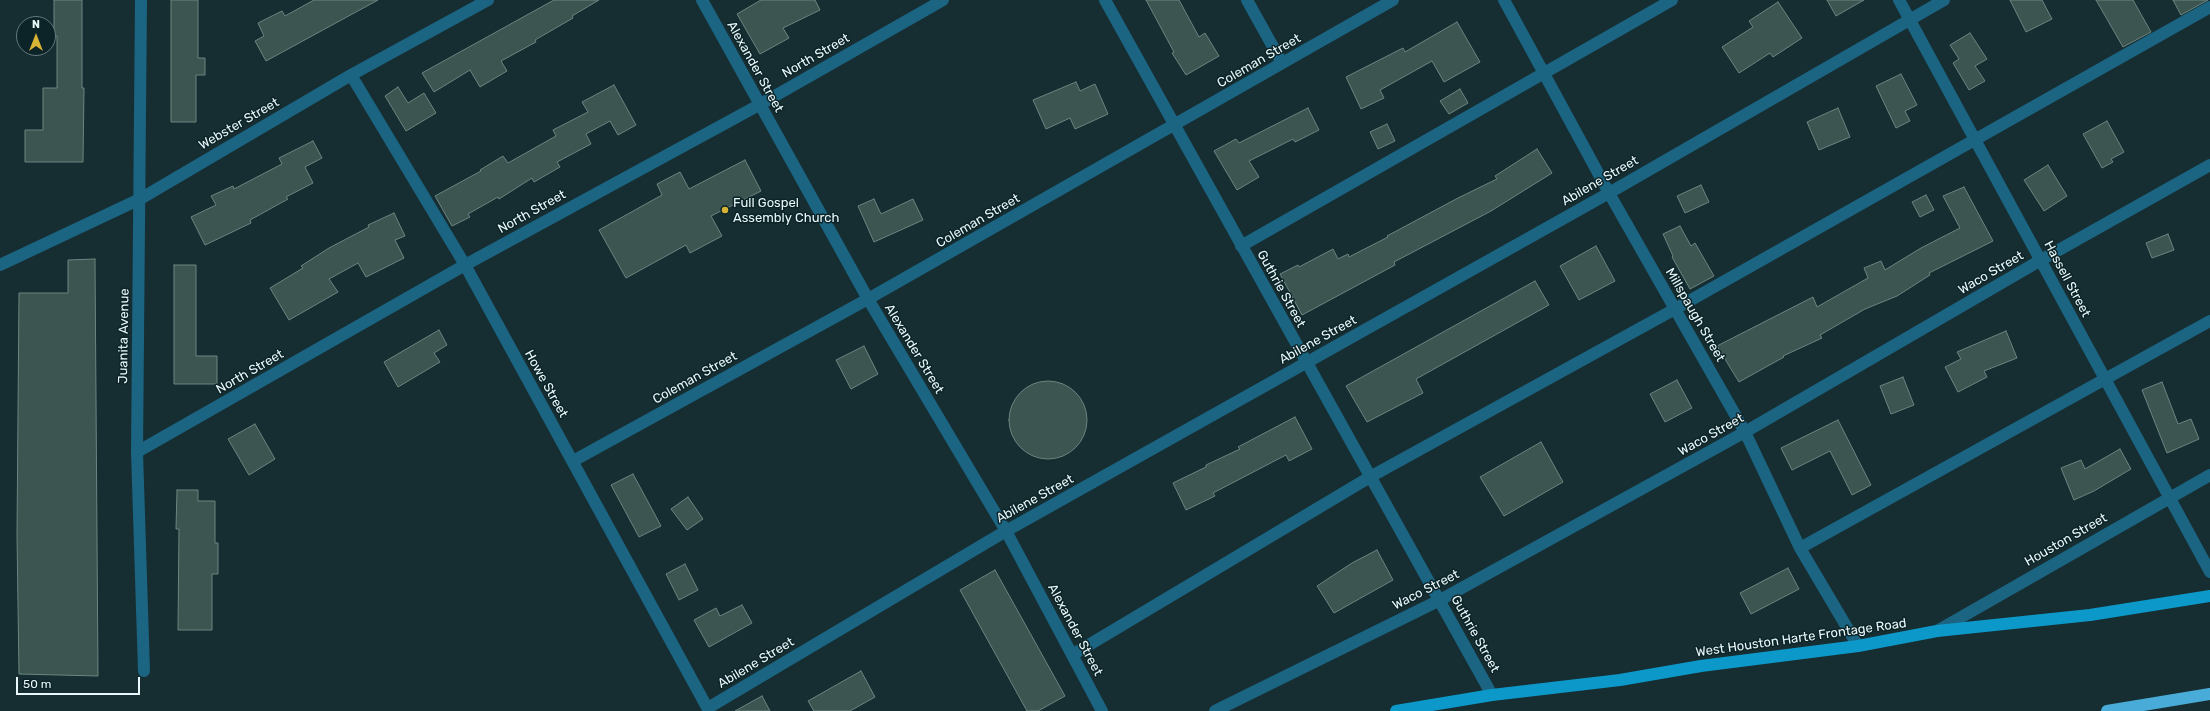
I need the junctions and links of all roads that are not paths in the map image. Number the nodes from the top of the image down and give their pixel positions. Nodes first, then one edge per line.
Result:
1 (141, 0) edge
2 (488, 0) edge
3 (702, 0) edge
4 (943, 0) edge
5 (1105, 0) edge
6 (1247, 0) edge
7 (1393, 0) edge
8 (1504, 0) edge
9 (1672, 0) edge
10 (1899, 0) edge
11 (1944, 0) edge
12 (2210, 7) edge
13 (1909, 19) junction
14 (1282, 64) junction
15 (1543, 72) junction
16 (351, 75) junction
17 (759, 105) junction
18 (1173, 126) junction
19 (1975, 139) junction
20 (2210, 166) edge
21 (1609, 193) junction
22 (140, 199) junction
23 (1241, 246) junction
24 (2041, 260) junction
25 (0, 265) edge
26 (465, 265) junction
27 (868, 299) junction
28 (1675, 309) junction
29 (2210, 320) edge
30 (1307, 363) junction
31 (2105, 380) junction
32 (1745, 432) junction
33 (137, 452) junction
34 (573, 461) junction
35 (2210, 475) edge
36 (1370, 477) junction
37 (2169, 498) junction
38 (1006, 531) junction
39 (1800, 548) junction
40 (2210, 572) edge
41 (2210, 596) edge
42 (1440, 600) junction
43 (1937, 631) junction
44 (1858, 646) junction
45 (1072, 655) junction
46 (144, 671) dead end
47 (2210, 694) edge
48 (1492, 695) junction
49 (708, 710) edge
50 (1102, 711) edge
51 (1214, 711) edge
52 (1396, 711) edge
53 (2108, 711) edge

1 - 22 street, Juanita Avenue
2 - 16 street, Webster Street
3 - 17 street, Alexander Street
4 - 17 street, North Street
5 - 18 street, Guthrie Street
6 - 14 street
7 - 14 street, Coleman Street
8 - 15 street, Millspaugh Street
9 - 15 street
10 - 13 street, Hassell Street
11 - 13 street, Abilene Street
12 - 19 street
13 - 19 street, Hassell Street
13 - 21 street, Abilene Street
14 - 18 street, Coleman Street
15 - 21 street, Millspaugh Street
15 - 23 street
16 - 22 street, Webster Street
16 - 26 street, Howe Street
17 - 26 street, North Street
17 - 27 street, Alexander Street
18 - 23 street, Guthrie Street
18 - 27 street, Coleman Street
19 - 24 street, Hassell Street
19 - 28 street
20 - 24 street, Waco Street
21 - 28 street, Millspaugh Street
21 - 30 street, Abilene Street
22 - 25 street, Webster Street
22 - 33 street, Juanita Avenue
23 - 30 street, Guthrie Street
24 - 31 street, Hassell Street
24 - 32 street, Waco Street
26 - 33 street, North Street
26 - 34 street, Howe Street
27 - 34 street, Coleman Street
27 - 38 street, Alexander Street
28 - 32 street, Millspaugh Street
28 - 36 street
29 - 31 street
30 - 36 street, Guthrie Street
30 - 38 street, Abilene Street
31 - 37 street, Hassell Street
31 - 39 street
32 - 39 street, Millspaugh Street
32 - 42 street, Waco Street
33 - 46 street, Juanita Avenue
34 - 49 street, Howe Street
35 - 37 street, Houston Street
36 - 42 street, Guthrie Street
36 - 45 street
37 - 40 street, Hassell Street
37 - 43 street, Houston Street
38 - 45 street, Alexander Street
38 - 49 street, Abilene Street
39 - 44 street, Millspaugh Street
41 - 43 main road, West Houston Harte Frontage Road
42 - 48 street, Guthrie Street
42 - 51 street, Waco Street
43 - 44 main road, West Houston Harte Frontage Road
44 - 48 main road, West Houston Harte Frontage Road
45 - 50 street, Alexander Street
47 - 53 highway
48 - 52 main road, West Houston Harte Frontage Road

